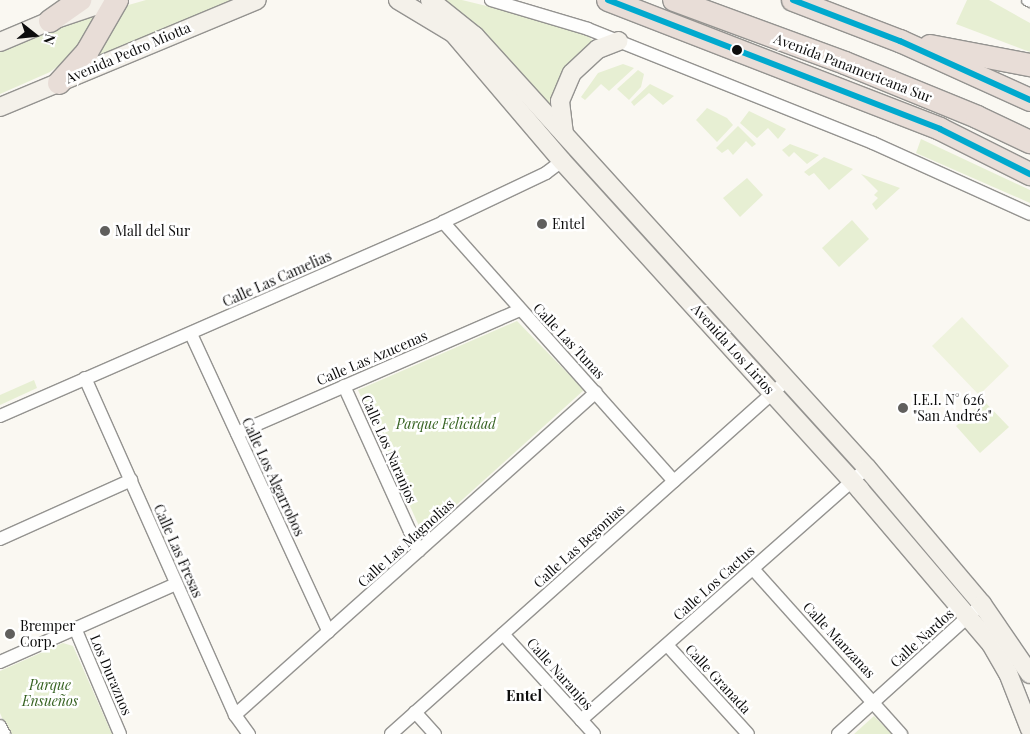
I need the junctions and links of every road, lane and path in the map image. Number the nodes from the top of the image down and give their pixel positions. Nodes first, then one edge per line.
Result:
1 (80, 0) edge
2 (112, 0) edge
3 (117, 0) edge
4 (257, 0) edge
5 (398, 0) edge
6 (430, 0) edge
7 (491, 0) edge
8 (608, 0) edge
9 (674, 0) edge
10 (793, 0) edge
11 (50, 20) junction
12 (619, 41) junction
13 (0, 42) edge
14 (900, 42) junction
15 (1030, 65) edge
16 (59, 83) junction
17 (1030, 100) edge
18 (0, 108) edge
19 (564, 134) junction
20 (1030, 142) edge
21 (562, 161) junction
22 (1030, 174) edge
23 (1030, 214) edge
24 (442, 222) junction
25 (520, 310) junction
26 (191, 334) junction
27 (86, 378) junction
28 (787, 380) junction
29 (344, 386) junction
30 (596, 392) junction
31 (773, 393) junction
32 (0, 416) edge
33 (236, 433) junction
34 (866, 468) junction
35 (131, 480) junction
36 (674, 481) junction
37 (852, 481) junction
38 (0, 539) edge
39 (419, 552) junction
40 (753, 569) junction
41 (176, 584) junction
42 (982, 604) junction
43 (968, 616) junction
44 (75, 628) junction
45 (329, 632) junction
46 (503, 634) junction
47 (666, 645) junction
48 (0, 662) edge
49 (1030, 674) edge
50 (874, 701) junction
51 (415, 712) junction
52 (235, 715) junction
53 (581, 720) junction
54 (0, 726) edge
55 (1030, 729) edge
56 (4, 734) edge
57 (120, 734) edge
58 (249, 734) edge
59 (391, 734) edge
60 (435, 734) edge
61 (594, 734) edge
62 (748, 734) edge
63 (838, 734) edge
64 (901, 734) edge

1 - 11 highway
2 - 11 main road
3 - 16 highway
4 - 16 main road, Avenida Pedro Miotta
5 - 21 main road, Avenida Los Lirios
6 - 19 main road, Avenida Los Lirios
7 - 12 street
8 - 22 highway
9 - 20 highway, Avenida Panamericana Sur
10 - 14 highway
11 - 13 main road
12 - 19 main road
12 - 23 street
14 - 15 highway
14 - 17 highway
16 - 18 main road, Avenida Pedro Miotta
19 - 28 main road, Avenida Los Lirios
21 - 24 street, Calle Las Camelias
21 - 31 main road, Avenida Los Lirios
24 - 25 street, Calle Las Tunas
24 - 26 street, Calle Las Camelias
25 - 29 street, Calle Las Azucenas
25 - 30 street, Calle Las Tunas
26 - 27 street, Calle Las Camelias
26 - 33 street, Calle Los Algarrobos
27 - 32 street, Calle Las Camelias
27 - 35 street, Calle Las Fresas
28 - 31 street, Calle Las Begonias
28 - 34 main road, Avenida Los Lirios
29 - 33 street, Calle Las Azucenas
29 - 39 street, Calle Los Naranjos
30 - 36 street, Calle Las Tunas
30 - 39 street, Calle Las Magnolias
31 - 36 street, Calle Las Begonias
31 - 37 main road, Avenida Los Lirios
33 - 45 street, Calle Los Algarrobos
34 - 37 street, Calle Los Cactus
34 - 42 main road, Avenida Los Lirios
35 - 38 street
35 - 41 street, Calle Las Fresas
36 - 46 street, Calle Las Begonias
37 - 40 street, Calle Los Cactus
37 - 43 main road, Avenida Los Lirios
39 - 45 street, Calle Las Magnolias
40 - 47 street, Calle Los Cactus
40 - 50 street, Calle Manzanas
41 - 44 street
41 - 52 street, Calle Las Fresas
42 - 43 street, Calle Nardos
42 - 49 main road, Avenida Los Lirios
43 - 50 street, Calle Nardos
43 - 55 main road, Avenida Los Lirios
44 - 48 street
44 - 57 street, Los Duraznos
45 - 52 street, Calle Las Magnolias
46 - 51 street, Calle Las Begonias
46 - 53 street, Calle Naranjos
47 - 53 street, Calle Los Cactus
47 - 62 street, Calle Granada
50 - 63 street, Calle Nardos
50 - 64 street, Calle Manzanas
51 - 59 street, Calle Las Begonias
51 - 60 street
52 - 58 street, Calle Las Fresas
53 - 61 street, Calle Naranjos
54 - 56 street

